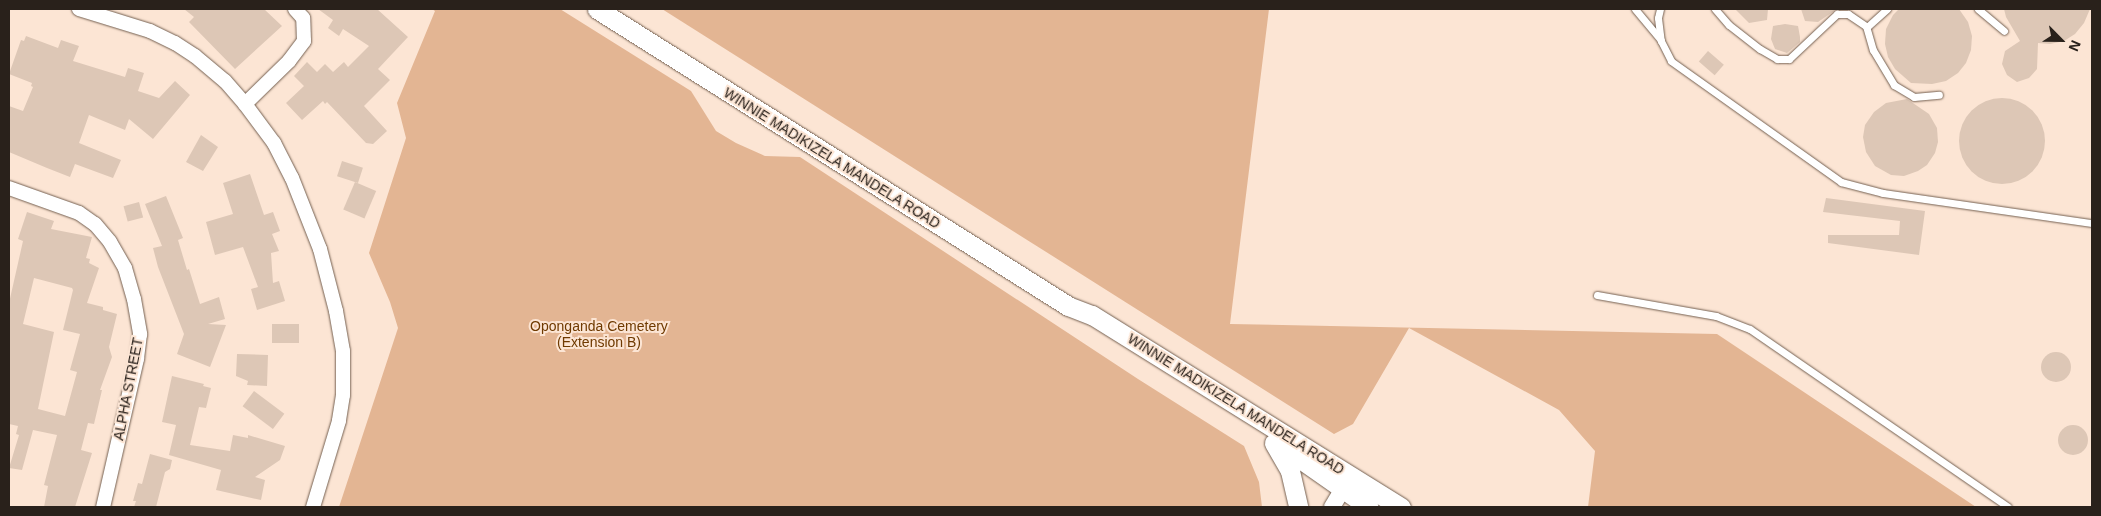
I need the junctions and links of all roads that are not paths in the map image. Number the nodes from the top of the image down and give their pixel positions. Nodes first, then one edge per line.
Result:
1 (79, 9) edge
2 (295, 9) edge
3 (597, 9) edge
4 (1634, 9) edge
5 (1660, 9) edge
6 (1714, 9) edge
7 (1887, 9) edge
8 (1978, 9) edge
9 (1867, 28) junction
10 (2004, 31) dead end
11 (1661, 41) junction
12 (1939, 95) dead end
13 (245, 104) junction
14 (9, 188) edge
15 (2092, 223) edge
16 (1597, 295) dead end
17 (1068, 306) junction
18 (1272, 440) junction
19 (1347, 482) junction
20 (103, 507) edge
21 (313, 507) edge
22 (1298, 507) edge
23 (1332, 507) edge
24 (1369, 507) edge
25 (1401, 507) edge
26 (2008, 507) edge

1 - 13 street
2 - 13 street
3 - 17 main road, WINNIE MADIKIZELA MANDELA ROAD
4 - 11 lane
5 - 11 lane
6 - 9 lane
7 - 9 lane
8 - 10 lane
9 - 12 lane
11 - 15 lane
13 - 21 street
14 - 20 street, ALPHA STREET
16 - 26 lane
17 - 18 main road, WINNIE MADIKIZELA MANDELA ROAD
17 - 19 main road, WINNIE MADIKIZELA MANDELA ROAD
18 - 19 main road, WINNIE MADIKIZELA MANDELA ROAD
18 - 22 main road
19 - 23 street
19 - 24 main road, WINNIE MADIKIZELA MANDELA ROAD
19 - 25 main road, WINNIE MADIKIZELA MANDELA ROAD

